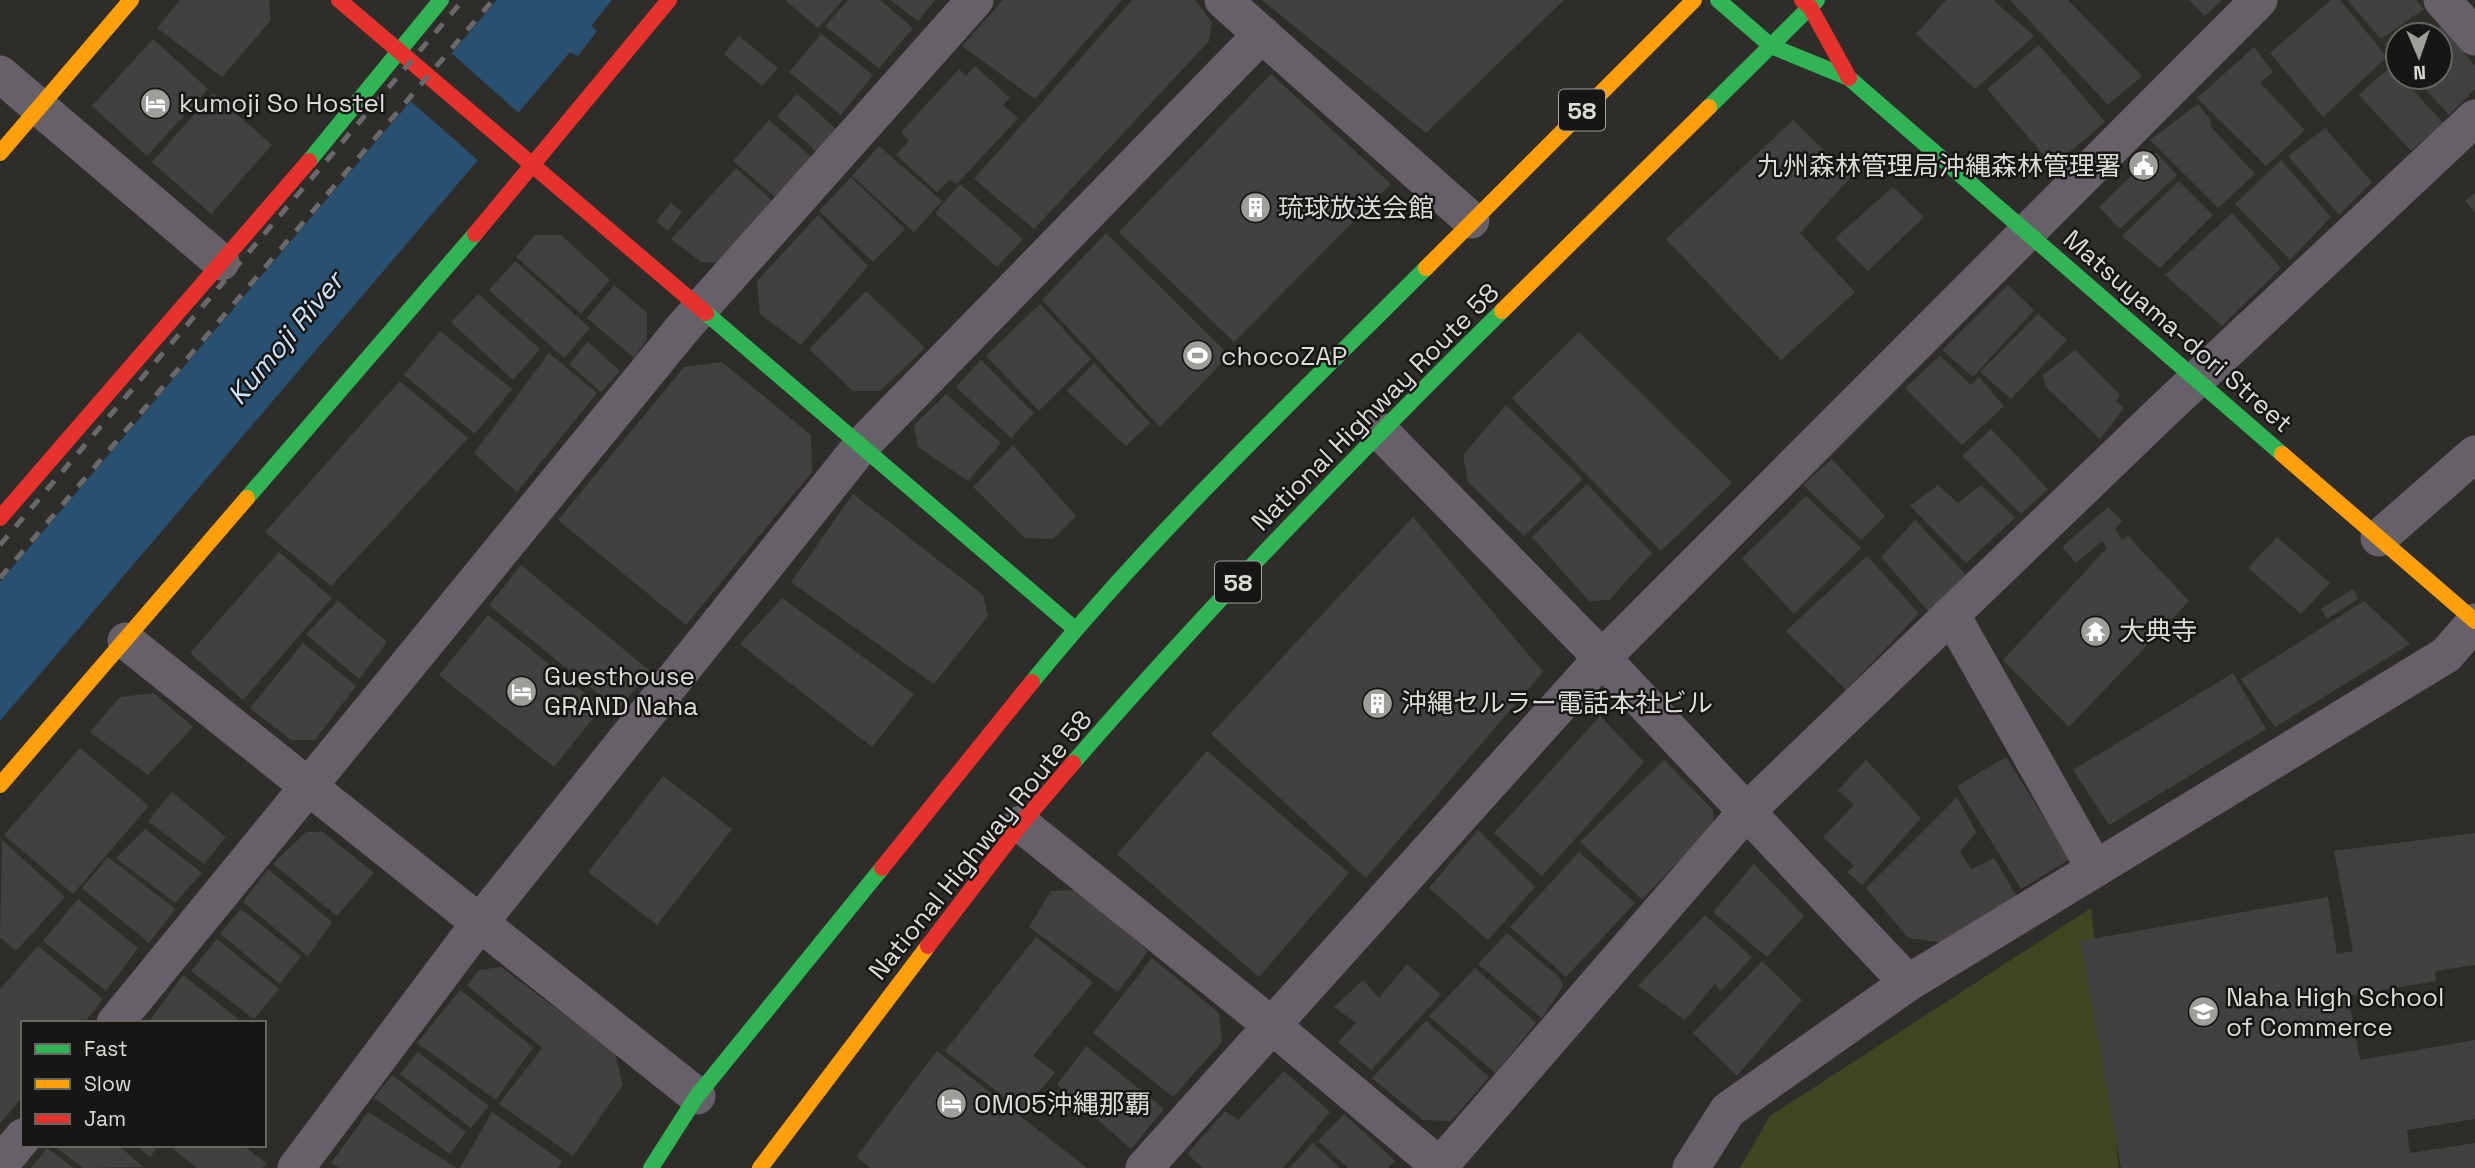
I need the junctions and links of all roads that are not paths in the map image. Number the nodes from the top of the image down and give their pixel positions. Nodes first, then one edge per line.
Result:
1 (131, 0) edge
2 (339, 0) edge
3 (441, 0) edge
4 (669, 0) edge
5 (975, 0) edge
6 (1223, 0) edge
7 (1694, 0) edge
8 (1718, 0) edge
9 (2259, 0) edge
10 (2442, 0) edge
11 (1810, 2) edge
12 (1262, 33) junction
13 (2475, 37) edge
14 (1771, 46) junction
15 (400, 52) junction
16 (0, 74) edge
17 (1849, 78) junction
18 (39, 107) junction
19 (2475, 118) edge
20 (0, 153) edge
21 (534, 165) junction
22 (1471, 220) junction
23 (2028, 232) junction
24 (221, 262) junction
25 (701, 308) junction
26 (2194, 380) junction
27 (1380, 431) junction
28 (861, 446) junction
29 (2475, 454) edge
30 (0, 518) edge
31 (2379, 538) junction
32 (1951, 614) junction
33 (2475, 621) edge
34 (1075, 629) junction
35 (126, 641) junction
36 (1602, 657) junction
37 (0, 785) edge
38 (307, 785) junction
39 (1747, 811) junction
40 (1021, 824) junction
41 (2095, 869) junction
42 (481, 921) junction
43 (1908, 983) junction
44 (117, 1021) edge
45 (1270, 1024) junction
46 (698, 1096) junction
47 (21, 1139) edge
48 (0, 1165) edge
49 (1440, 1167) edge
50 (296, 1168) edge
51 (651, 1168) edge
52 (761, 1168) edge
53 (1144, 1168) edge
54 (1691, 1168) edge

1 - 18 main road
2 - 15 main road
3 - 15 main road
4 - 21 main road
5 - 25 street
6 - 12 street
7 - 22 main road, 58
8 - 14 main road
9 - 23 street
10 - 13 street
11 - 14 main road, National Highway Route 58 / 58
11 - 17 main road
12 - 22 street
12 - 28 street
14 - 17 main road
14 - 27 main road, National Highway Route 58 / 58
15 - 21 main road
15 - 24 main road
16 - 18 street
17 - 23 main road, Matsuyama-dori Street
18 - 20 main road
18 - 24 street
19 - 26 street
21 - 25 main road
21 - 35 main road
22 - 34 main road, 58
23 - 26 main road, Matsuyama-dori Street
23 - 36 street
24 - 30 main road
25 - 28 main road
25 - 38 street
26 - 31 main road, Matsuyama-dori Street
26 - 32 street
27 - 36 street
27 - 40 main road, National Highway Route 58 / 58
28 - 34 main road
28 - 42 street
29 - 31 street
31 - 33 main road, Matsuyama-dori Street
32 - 39 street
32 - 41 street
33 - 41 street
34 - 46 main road, 58
35 - 37 main road
35 - 38 street
36 - 39 street
36 - 45 street
38 - 42 street
38 - 44 street
39 - 43 street
39 - 49 street
40 - 45 street
40 - 52 main road, National Highway Route 58 / 58
41 - 43 street
42 - 46 street
42 - 50 street
43 - 54 street
45 - 49 street
45 - 53 street
46 - 51 main road, 58
47 - 48 street

